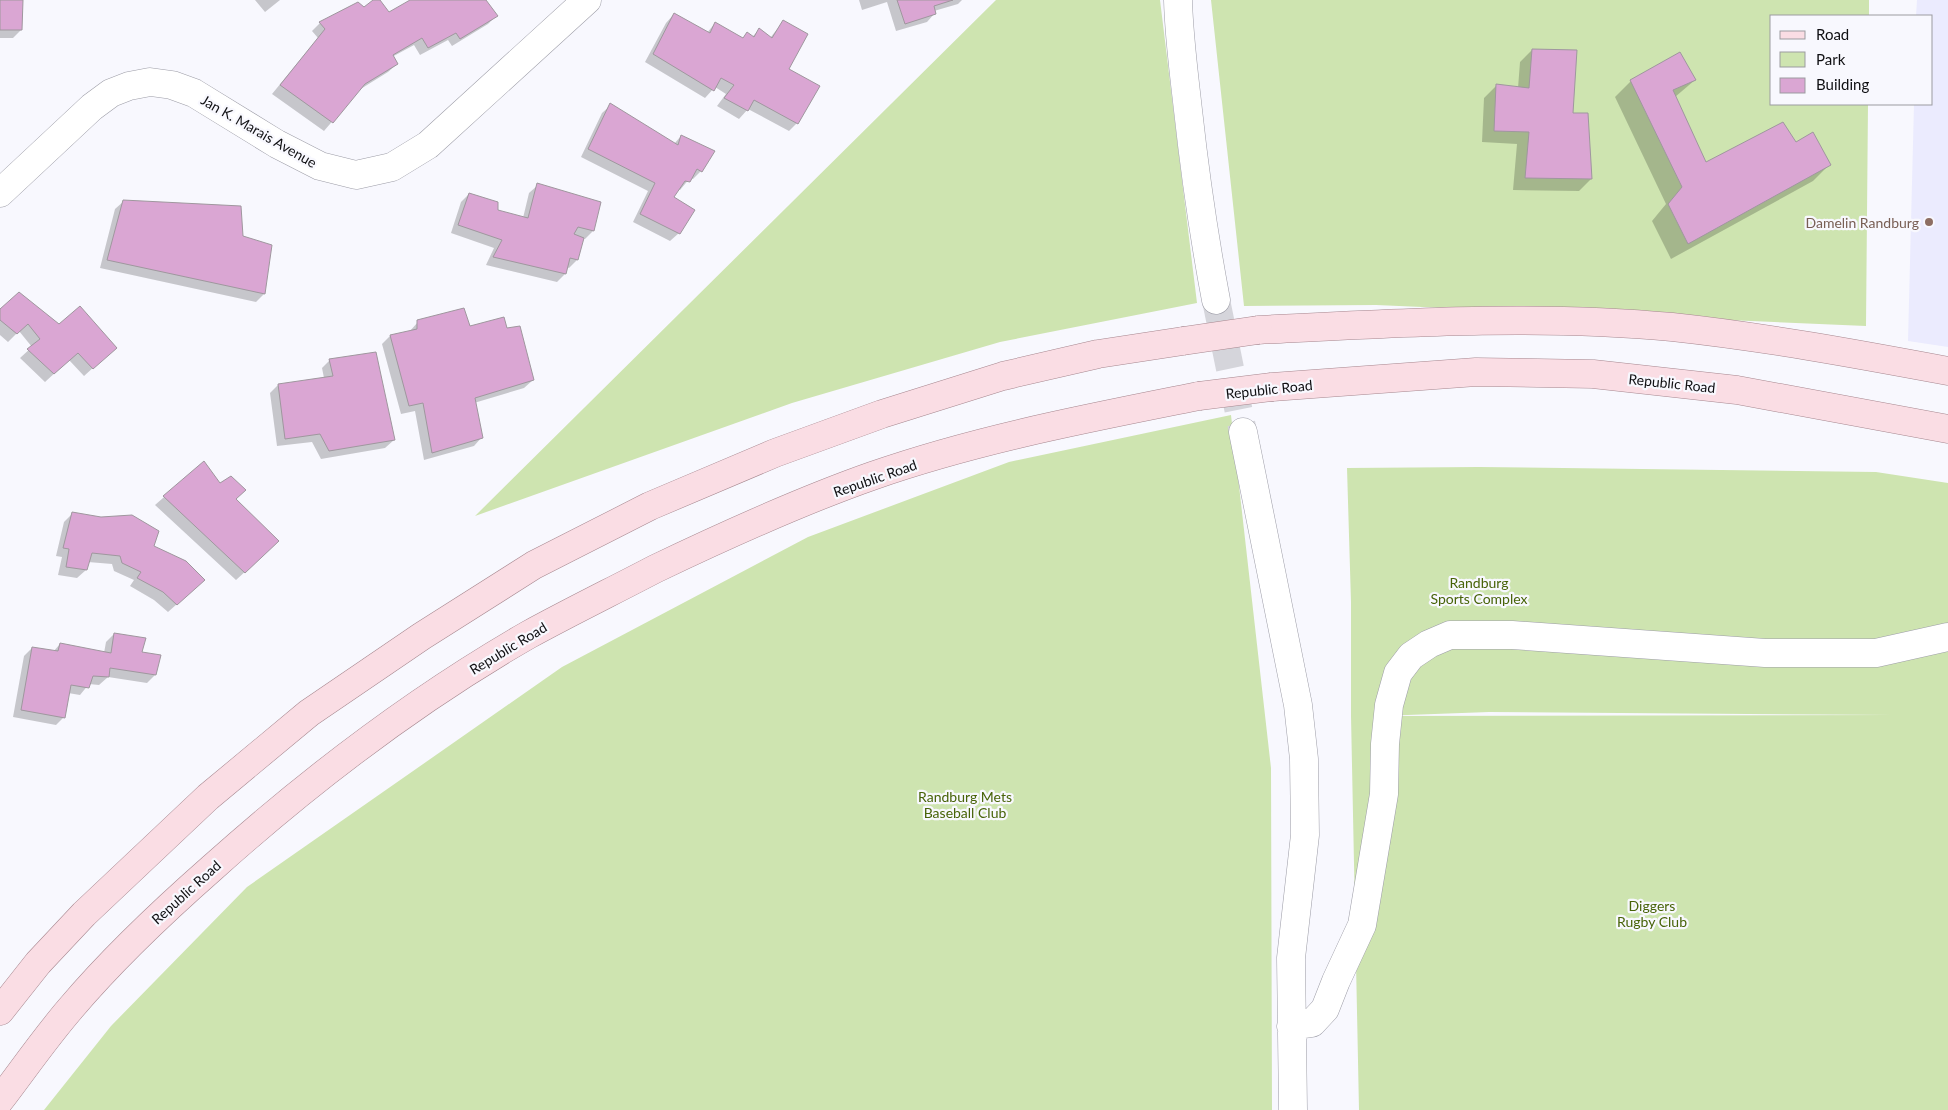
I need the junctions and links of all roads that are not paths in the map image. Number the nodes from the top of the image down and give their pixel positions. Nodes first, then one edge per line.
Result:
1 (587, 0) edge
2 (1178, 0) edge
3 (0, 193) edge
4 (1216, 300) tunnel mouth
5 (1948, 371) edge
6 (1948, 429) edge
7 (1243, 432) tunnel mouth
8 (1948, 636) edge
9 (0, 1011) edge
10 (1291, 1026) junction
11 (0, 1100) edge
12 (1293, 1110) edge

1 - 3 street, Jan K. Marais Avenue
2 - 4 street
5 - 9 main road, bridge
6 - 11 main road, Republic Road, bridge
7 - 10 street
8 - 10 street
10 - 12 street

